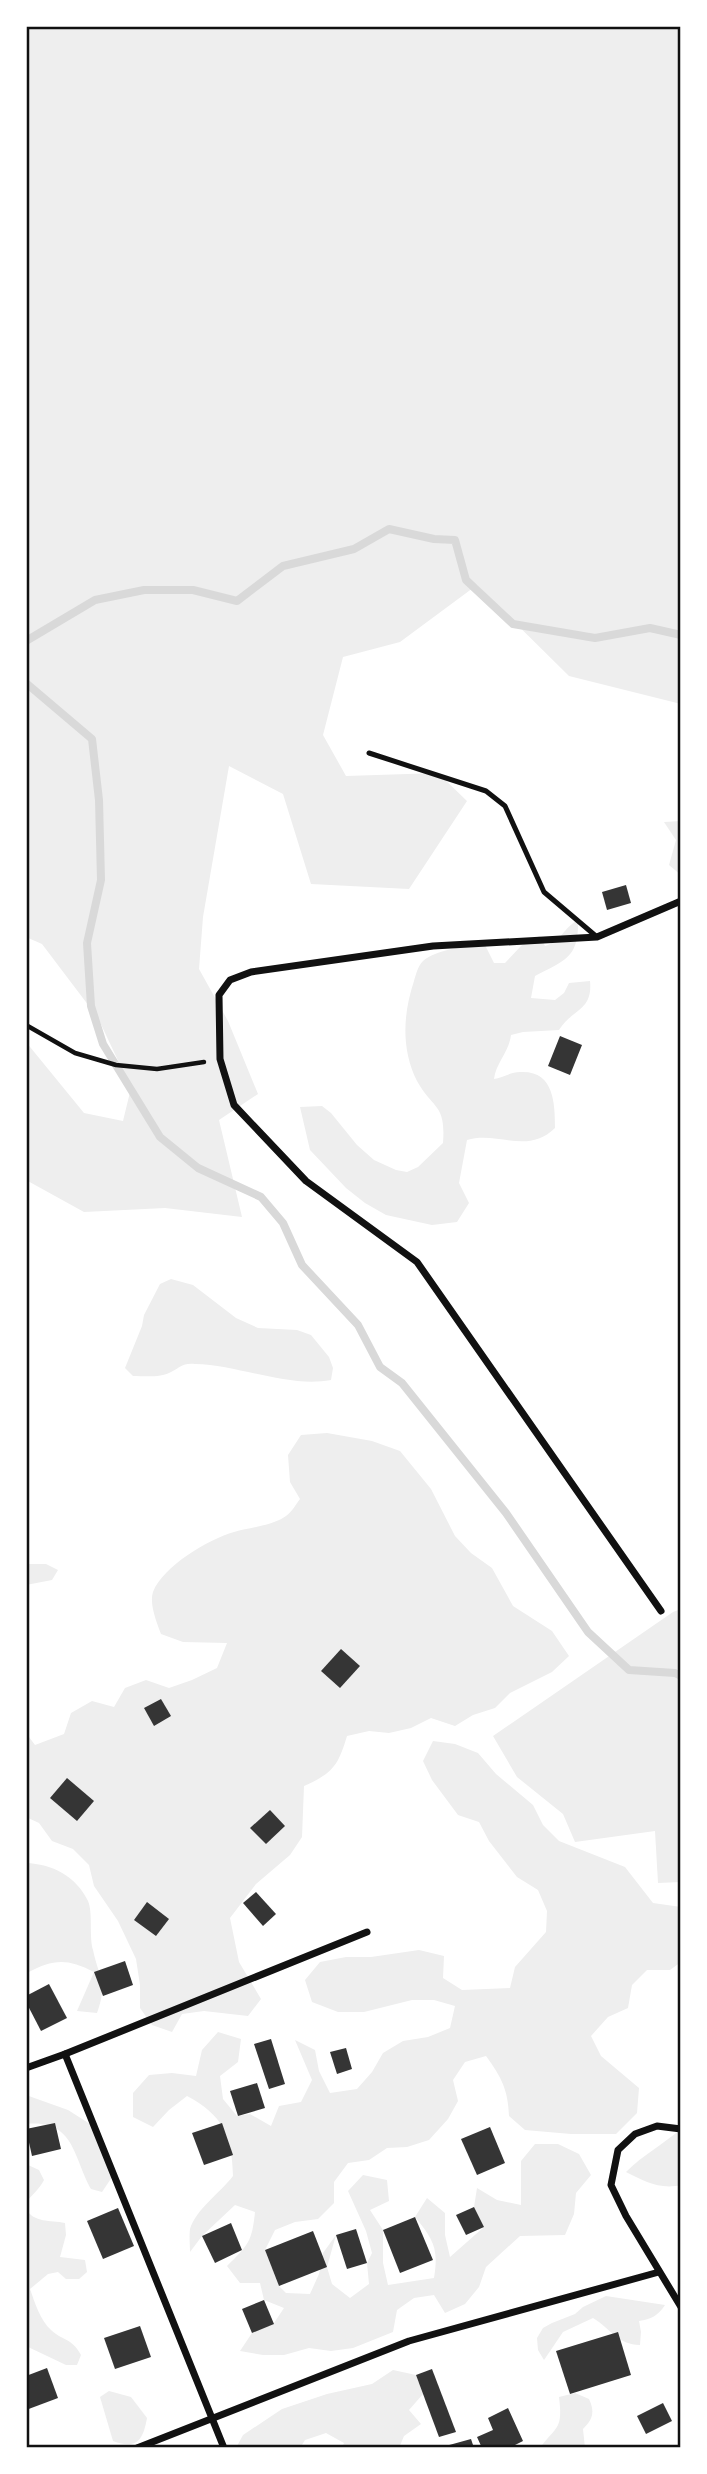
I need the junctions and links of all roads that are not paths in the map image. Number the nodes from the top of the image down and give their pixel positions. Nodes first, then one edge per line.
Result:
1 (369, 753) dead end
2 (681, 901) edge
3 (597, 937) junction
4 (661, 1611) dead end
5 (367, 1932) dead end
6 (65, 2054) junction
7 (26, 2068) edge
8 (681, 2129) edge
9 (659, 2272) junction
10 (681, 2307) edge
11 (211, 2418) junction
12 (137, 2448) edge
13 (223, 2448) edge

1 - 3 lane
2 - 3 street
3 - 4 street
5 - 6 street
6 - 7 street
6 - 11 street
8 - 9 street
9 - 10 street
9 - 11 street
11 - 12 street
11 - 13 street

